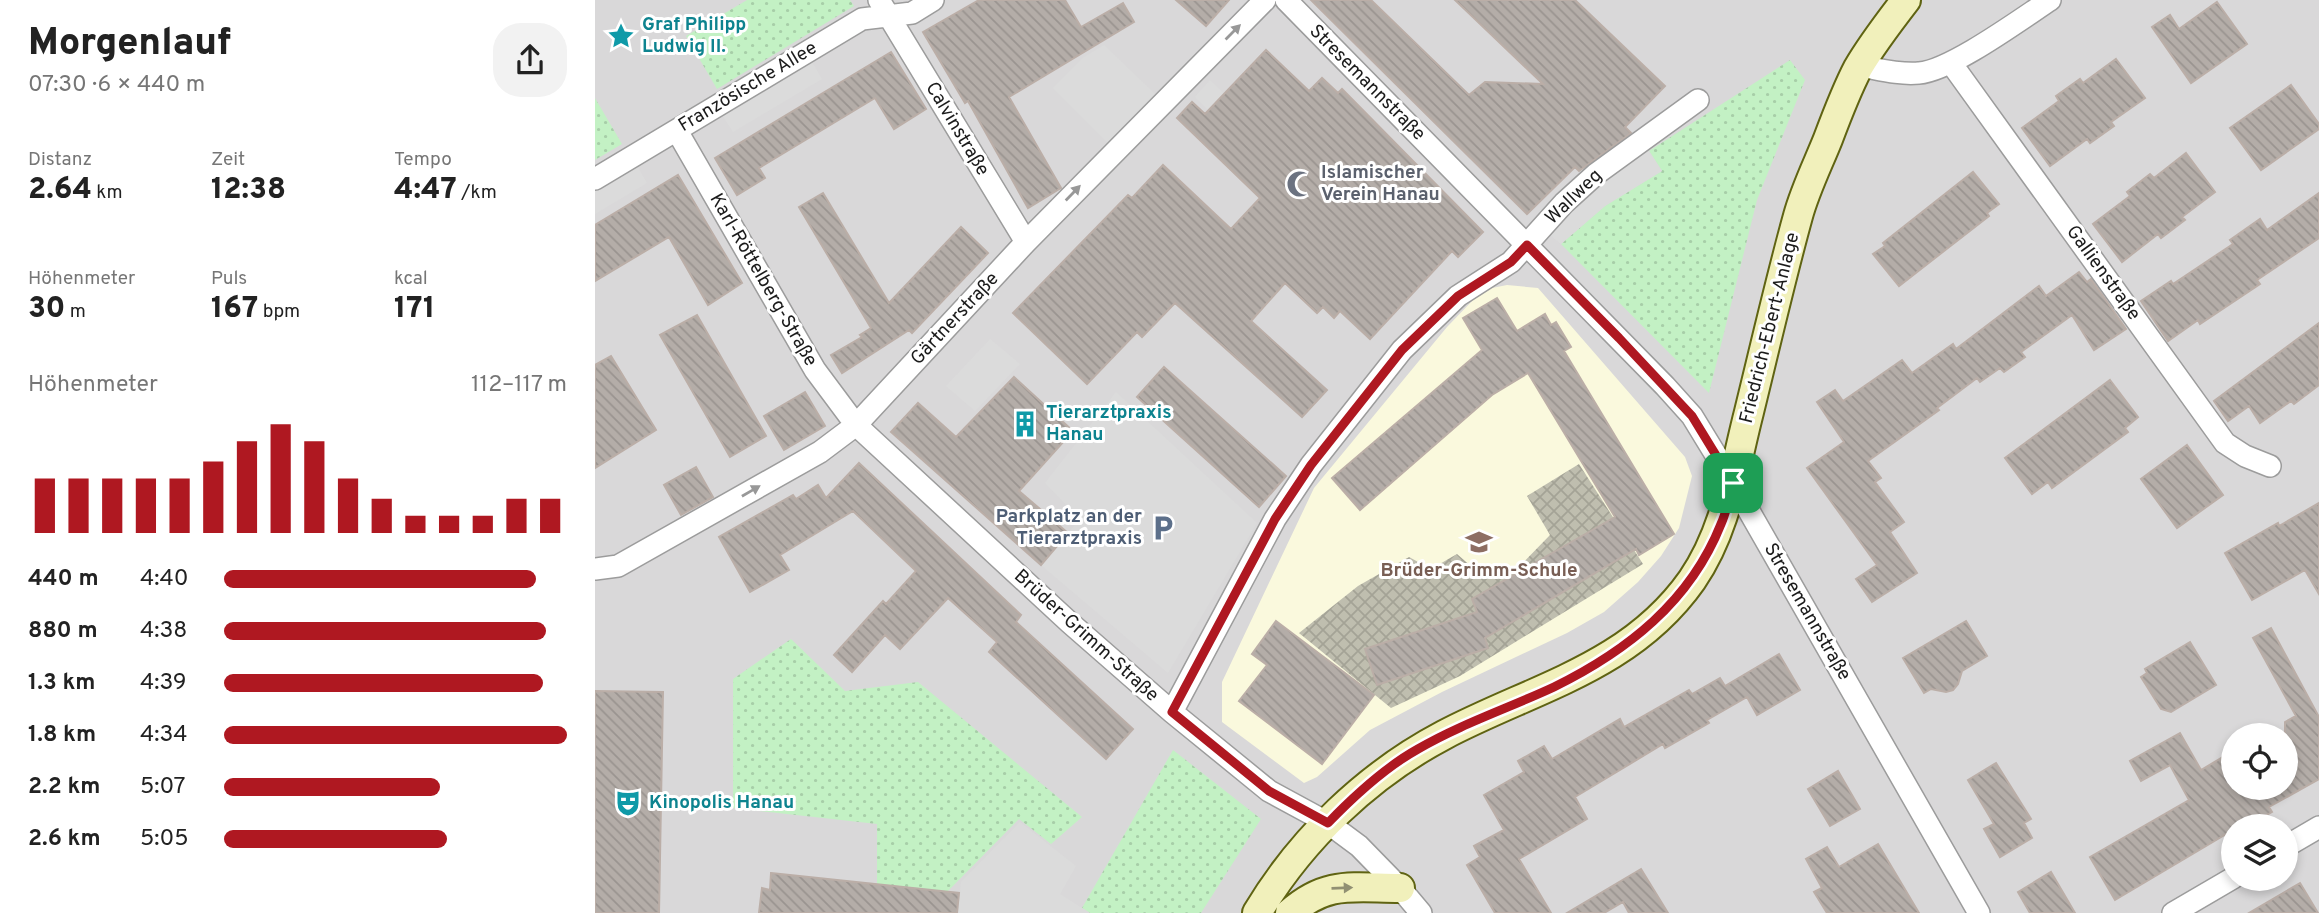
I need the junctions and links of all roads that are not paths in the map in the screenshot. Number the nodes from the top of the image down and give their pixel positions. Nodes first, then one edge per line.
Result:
1 (933, 0) edge
2 (1265, 0) edge
3 (1286, 0) edge
4 (1906, 0) edge
5 (2050, 0) edge
6 (884, 8) edge
7 (1951, 63) junction
8 (1860, 66) junction
9 (1698, 100) dead end
10 (677, 131) junction
11 (595, 179) edge
12 (1026, 242) junction
13 (1527, 245) junction
14 (856, 425) junction
15 (2270, 466) dead end
16 (1733, 483) junction
17 (595, 569) edge
18 (1172, 712) junction
19 (1328, 823) junction
20 (2319, 827) edge
21 (2298, 839) edge
22 (2221, 885) edge
23 (1400, 888) junction
24 (1257, 913) edge
25 (1290, 913) edge
26 (1421, 913) edge
27 (1979, 913) edge
28 (2173, 913) edge

1 - 6 street, Französische Allee
12 -> 2 street, Gärtnerstraße
3 - 13 street, Stresemannstraße
4 - 8 main road, Friedrich-Ebert-Anlage
5 - 7 street
6 - 10 street, Französische Allee
6 - 12 street, Calvinstraße
7 - 8 street
7 - 15 street, Gallienstraße
8 - 16 main road, Friedrich-Ebert-Anlage
9 - 13 street, Wallweg
10 - 11 street, Französische Allee
10 - 14 street, Karl-Röttelberg-Straße
12 - 14 street, Gärtnerstraße
13 - 16 street, Stresemannstraße
13 - 18 street, Wallweg
17 -> 14 street, Gärtnerstraße
14 - 18 street, Brüder-Grimm-Straße
16 - 19 main road, Friedrich-Ebert-Anlage
16 - 27 street, Stresemannstraße
18 - 19 street, Brüder-Grimm-Straße
19 - 23 street, Brüder-Grimm-Straße
19 - 24 main road, Friedrich-Ebert-Anlage
20 - 21 street
22 - 28 street
25 -> 23 main road
23 - 26 street, Brüder-Grimm-Straße

